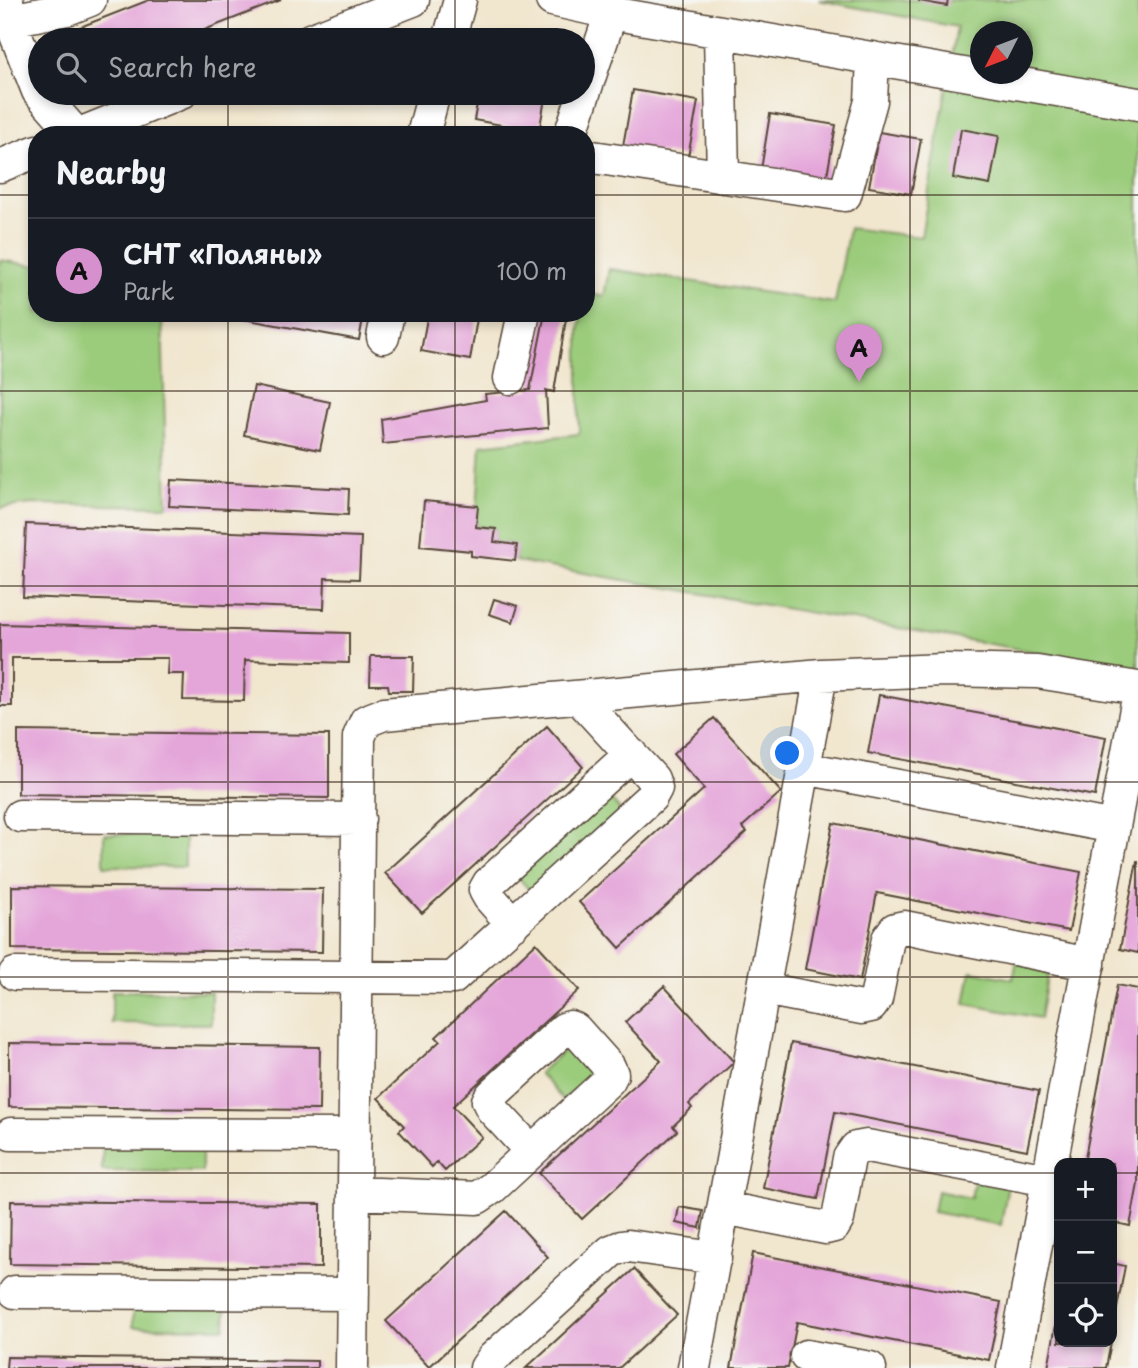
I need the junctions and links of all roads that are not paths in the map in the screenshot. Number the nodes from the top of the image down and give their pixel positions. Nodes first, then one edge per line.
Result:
1 (90, 0) edge
2 (413, 0) edge
3 (460, 0) edge
4 (552, 0) edge
5 (8, 10) edge
6 (611, 13) junction
7 (341, 28) edge
8 (452, 28) edge
9 (720, 32) junction
10 (873, 58) junction
11 (595, 61) edge
12 (28, 64) edge
13 (1138, 104) edge
14 (50, 105) edge
15 (151, 105) edge
16 (432, 105) edge
17 (580, 105) edge
18 (69, 126) edge
19 (99, 126) edge
20 (429, 126) edge
21 (573, 126) edge
22 (28, 155) edge
23 (595, 157) edge
24 (0, 166) edge
25 (723, 177) junction
26 (522, 322) edge
27 (510, 377) dead end
28 (821, 675) junction
29 (1138, 688) edge
30 (578, 696) junction
31 (1138, 698) edge
32 (631, 754) junction
33 (804, 768) junction
34 (20, 816) dead end
35 (359, 819) junction
36 (1114, 827) junction
37 (513, 924) junction
38 (1089, 964) junction
39 (15, 974) dead end
40 (357, 978) junction
41 (764, 989) junction
42 (11, 1134) dead end
43 (355, 1135) junction
44 (531, 1151) dead end
45 (1048, 1180) junction
46 (354, 1193) junction
47 (724, 1208) junction
48 (715, 1258) junction
49 (15, 1293) dead end
50 (353, 1294) junction
51 (806, 1356) dead end
52 (352, 1368) edge
53 (486, 1368) edge
54 (694, 1368) edge
55 (870, 1368) edge
56 (1013, 1368) edge

1 - 5 street
2 - 7 street
3 - 8 street
4 - 6 street
5 - 12 street
6 - 9 street
6 - 11 street
9 - 10 street
9 - 25 street
10 - 13 street
10 - 25 street
14 - 18 street
15 - 19 street
16 - 20 street
17 - 21 street
22 - 24 street
23 - 25 street
26 - 27 street
28 - 29 street
28 - 30 street
28 - 33 street
30 - 32 street
30 - 35 street
31 - 36 street
32 - 37 street
32 - 37 street
33 - 36 street
33 - 41 street
34 - 35 street
35 - 40 street
36 - 38 street
37 - 40 street
38 - 41 street
38 - 45 street
39 - 40 street
40 - 43 street
41 - 47 street
42 - 43 street
43 - 46 street
44 - 46 street
45 - 47 street
45 - 56 street
46 - 50 street
47 - 48 street
48 - 53 street
48 - 54 street
49 - 50 street
50 - 52 street
51 - 55 street

